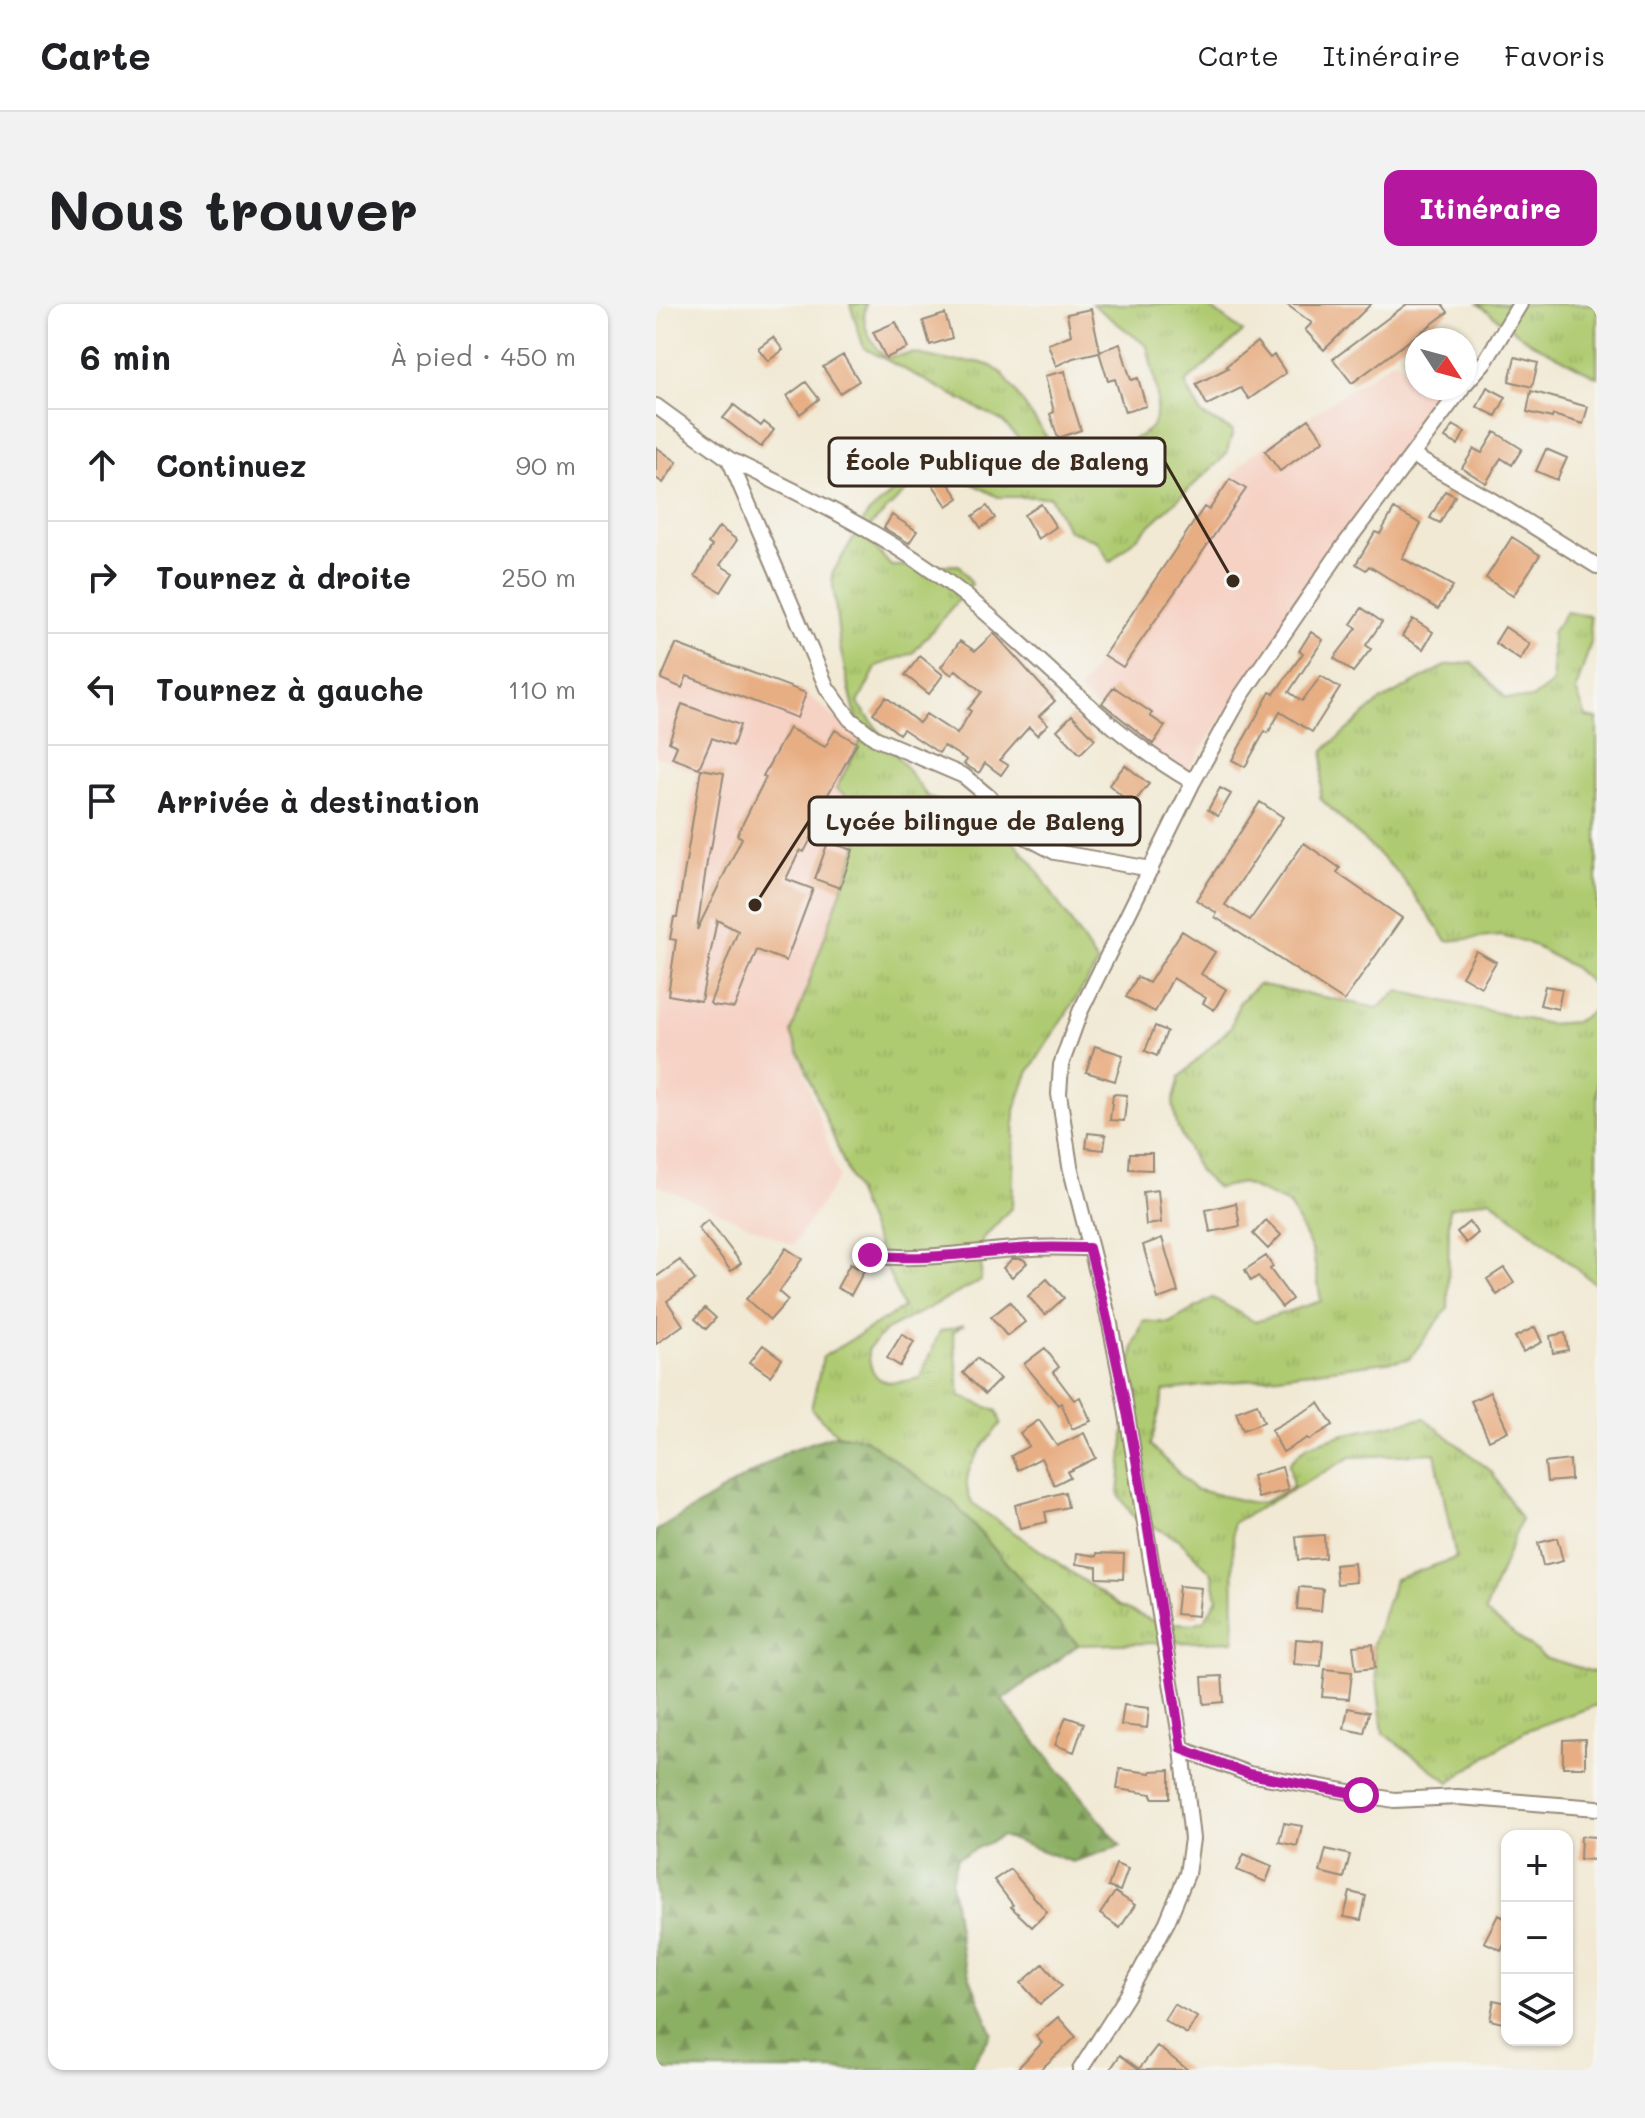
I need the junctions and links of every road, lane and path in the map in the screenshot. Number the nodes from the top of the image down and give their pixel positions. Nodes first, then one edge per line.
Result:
1 (1518, 305) edge
2 (1477, 370) edge
3 (1451, 400) edge
4 (656, 406) edge
5 (1413, 456) junction
6 (729, 459) junction
7 (1597, 566) edge
8 (1193, 782) junction
9 (1151, 869) junction
10 (1089, 1248) junction
11 (870, 1255) dead end
12 (1182, 1749) junction
13 (1597, 1808) edge
14 (1080, 2070) edge

1 - 2 street
3 - 5 street
4 - 6 street
5 - 7 street
5 - 8 street
6 - 8 street
6 - 9 street
8 - 9 street
9 - 10 street
10 - 11 street
10 - 12 street
12 - 13 street
12 - 14 street

